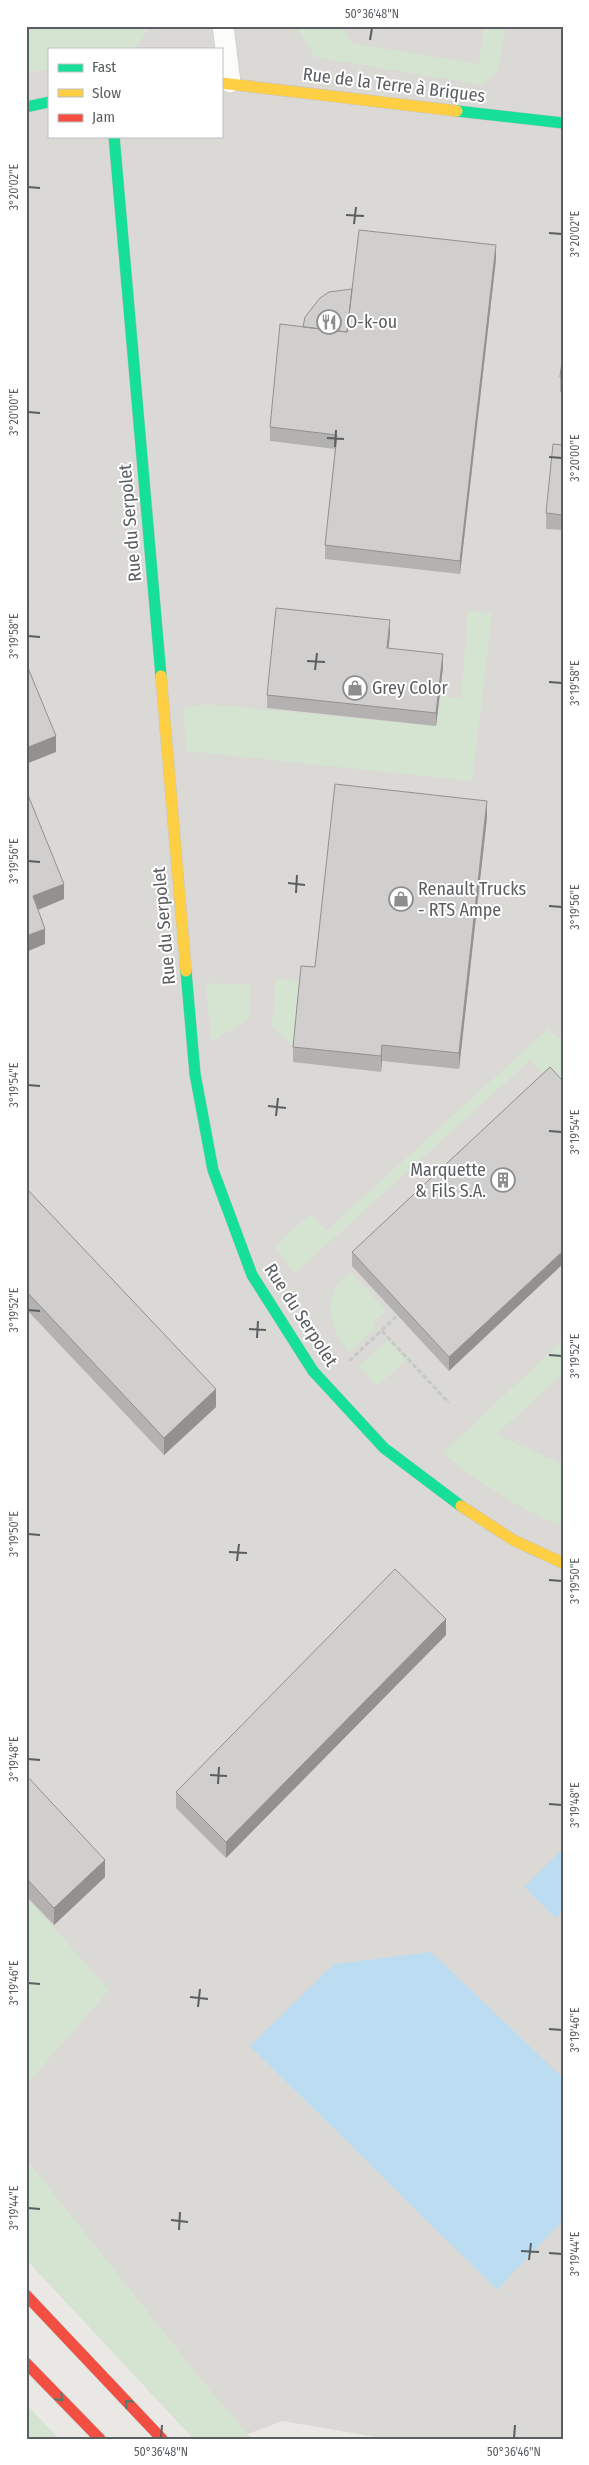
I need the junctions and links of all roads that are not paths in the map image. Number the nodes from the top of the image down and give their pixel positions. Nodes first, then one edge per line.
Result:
1 (222, 26) edge
2 (226, 82) edge
3 (48, 102) edge
4 (26, 108) edge
5 (563, 123) edge
6 (114, 138) edge
7 (563, 1563) edge
8 (26, 2295) edge
9 (26, 2363) edge
10 (100, 2439) edge
11 (162, 2439) edge

1 - 2 lane
2 - 5 main road, Rue de la Terre à Briques
3 - 4 main road
6 - 7 main road, Rue du Serpolet
11 -> 8 main road
9 -> 10 main road

